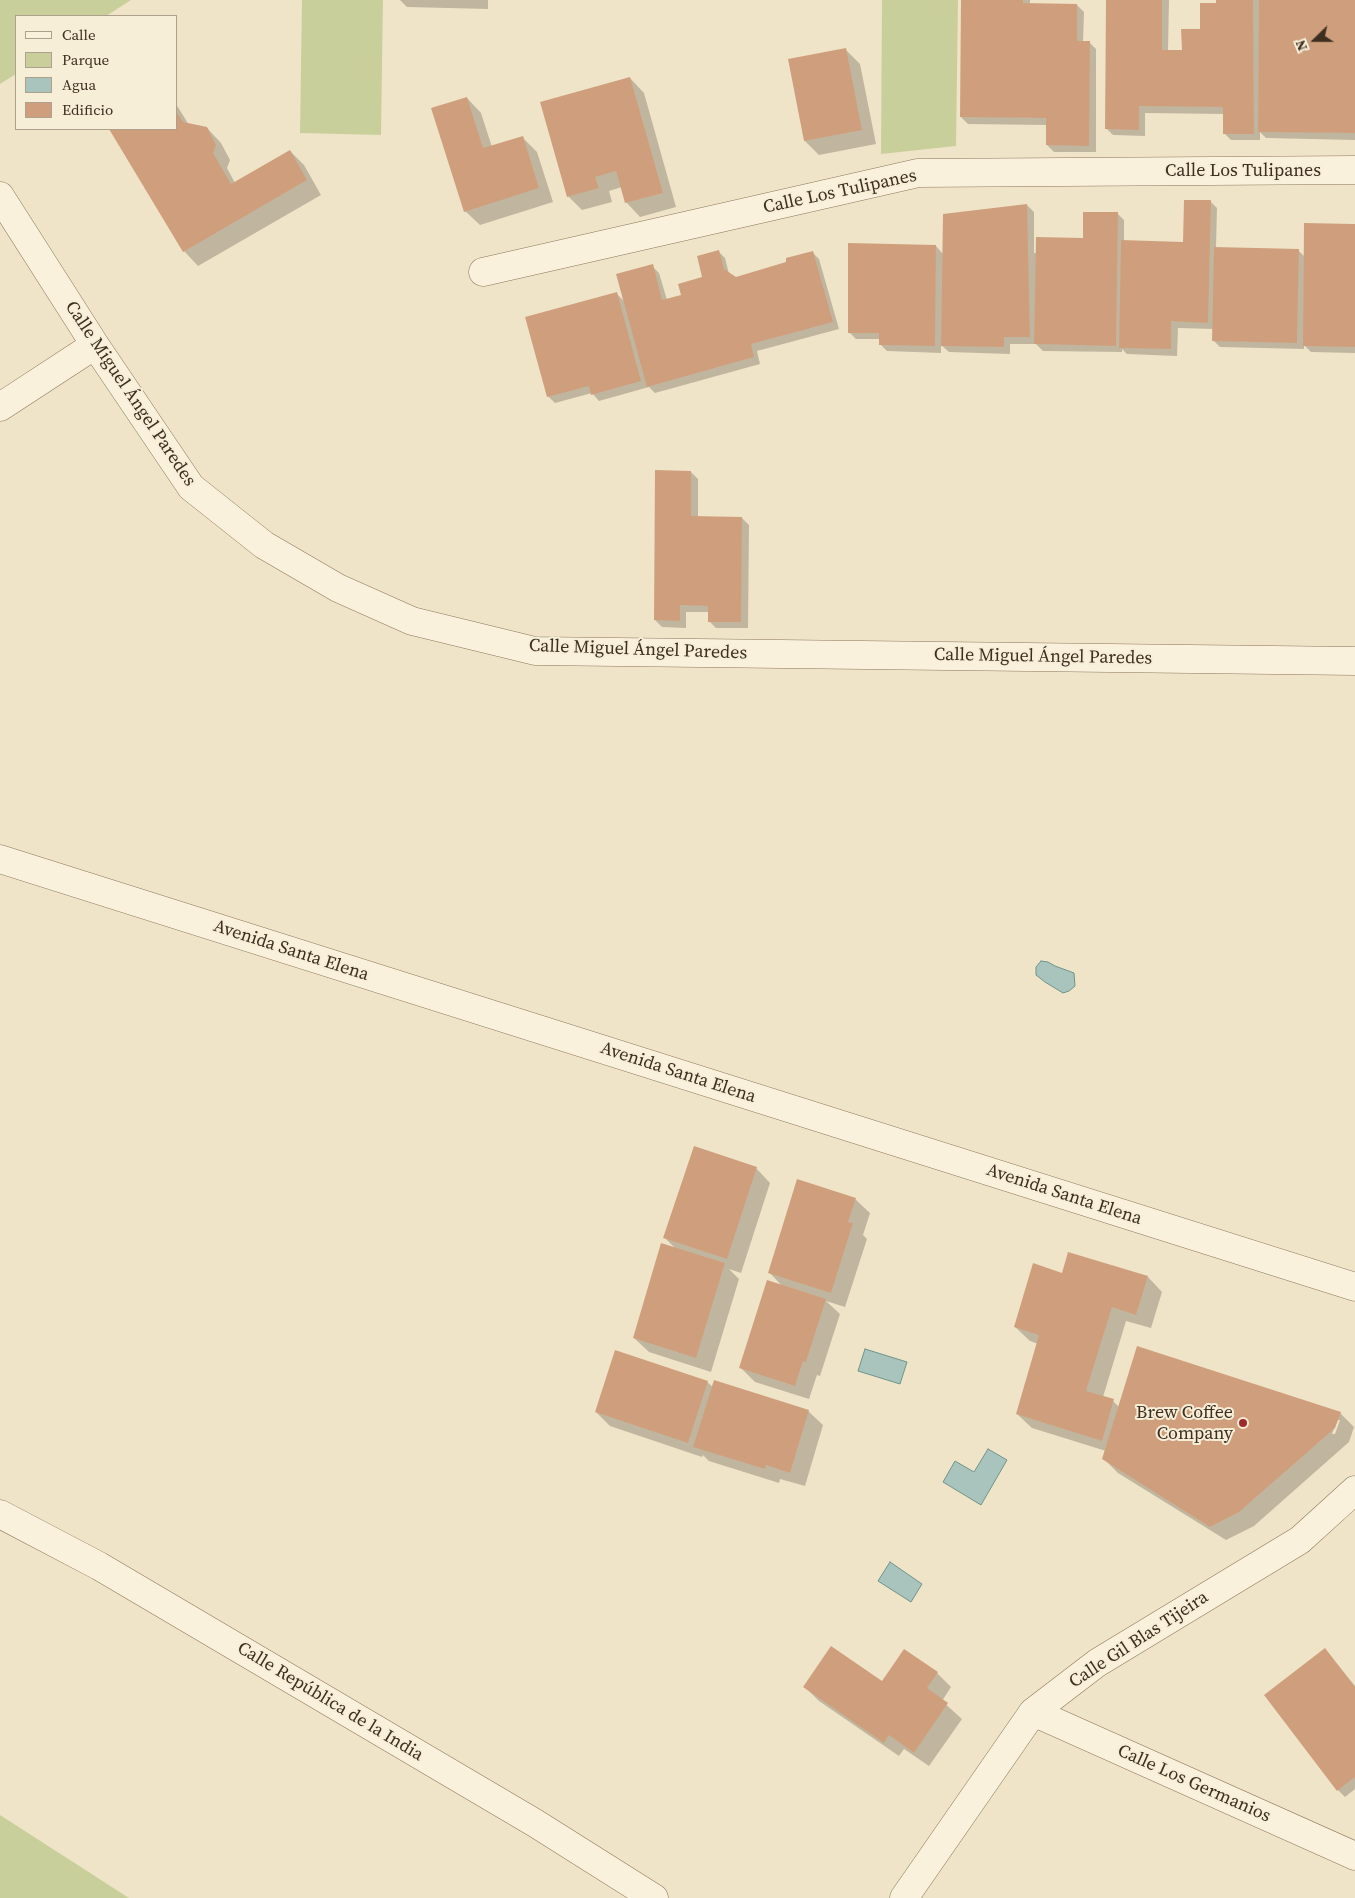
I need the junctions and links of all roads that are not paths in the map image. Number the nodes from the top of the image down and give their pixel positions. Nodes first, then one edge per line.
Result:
1 (1355, 170) edge
2 (0, 196) edge
3 (483, 272) dead end
4 (95, 345) junction
5 (0, 407) edge
6 (1355, 661) edge
7 (0, 859) edge
8 (1355, 1287) edge
9 (1355, 1490) edge
10 (0, 1514) edge
11 (1033, 1712) junction
12 (1355, 1856) edge
13 (654, 1898) edge
14 (904, 1898) edge

1 - 3 street, Calle Los Tulipanes
2 - 4 street, Calle Miguel Ángel Paredes
4 - 5 street
4 - 6 street, Calle Miguel Ángel Paredes
7 - 8 street, Avenida Santa Elena
9 - 11 street, Calle Gil Blas Tijeira
10 - 13 street, Calle República de la India
11 - 12 street, Calle Los Germanios
11 - 14 street, Calle Gil Blas Tijeira

